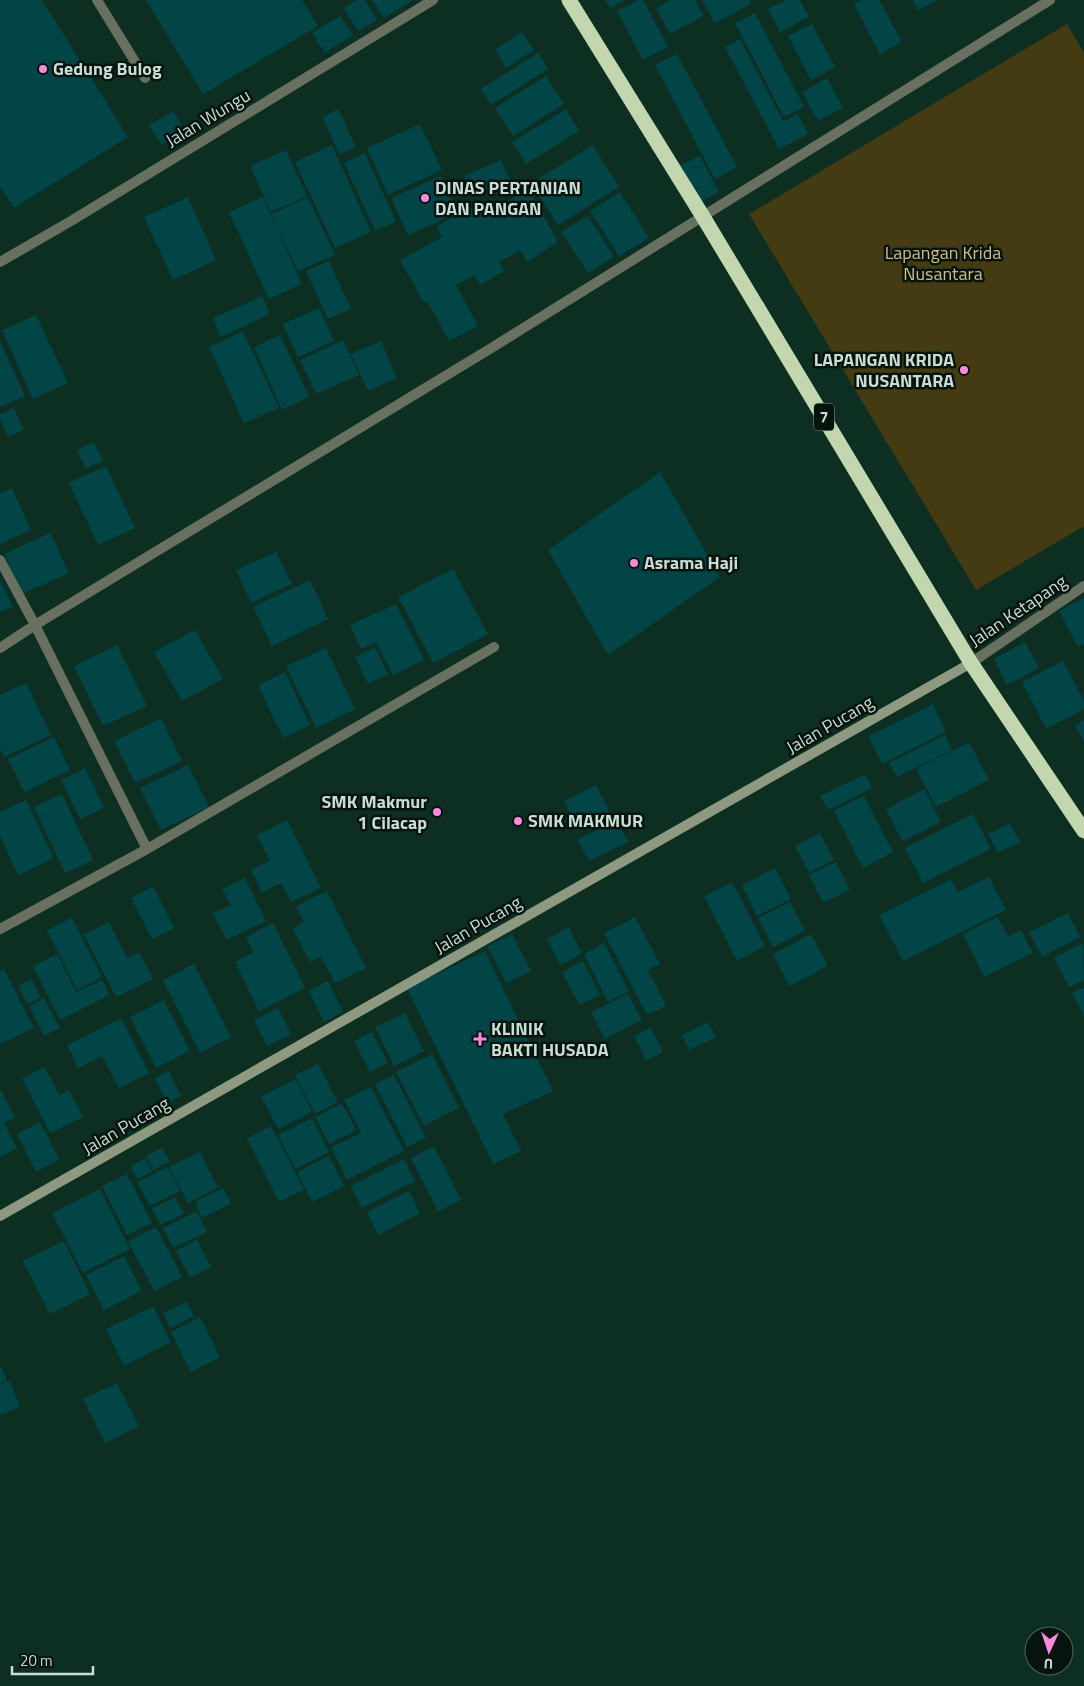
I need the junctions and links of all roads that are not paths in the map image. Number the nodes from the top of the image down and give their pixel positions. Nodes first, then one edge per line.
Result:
1 (97, 0) edge
2 (432, 0) edge
3 (569, 0) edge
4 (1050, 0) edge
5 (145, 78) dead end
6 (702, 215) junction
7 (0, 262) edge
8 (0, 560) edge
9 (1084, 586) edge
10 (35, 625) junction
11 (494, 647) dead end
12 (0, 648) edge
13 (971, 663) junction
14 (1084, 831) edge
15 (147, 849) junction
16 (0, 930) edge
17 (0, 1216) edge

1 - 5 street
2 - 7 street, Jalan Wungu
3 - 6 highway, 7
4 - 6 street
6 - 10 street
6 - 13 highway, 7
8 - 10 street
9 - 13 street, Jalan Ketapang
10 - 12 street
10 - 15 street
11 - 15 street
13 - 14 highway, 7
13 - 17 street, Jalan Pucang
15 - 16 street

